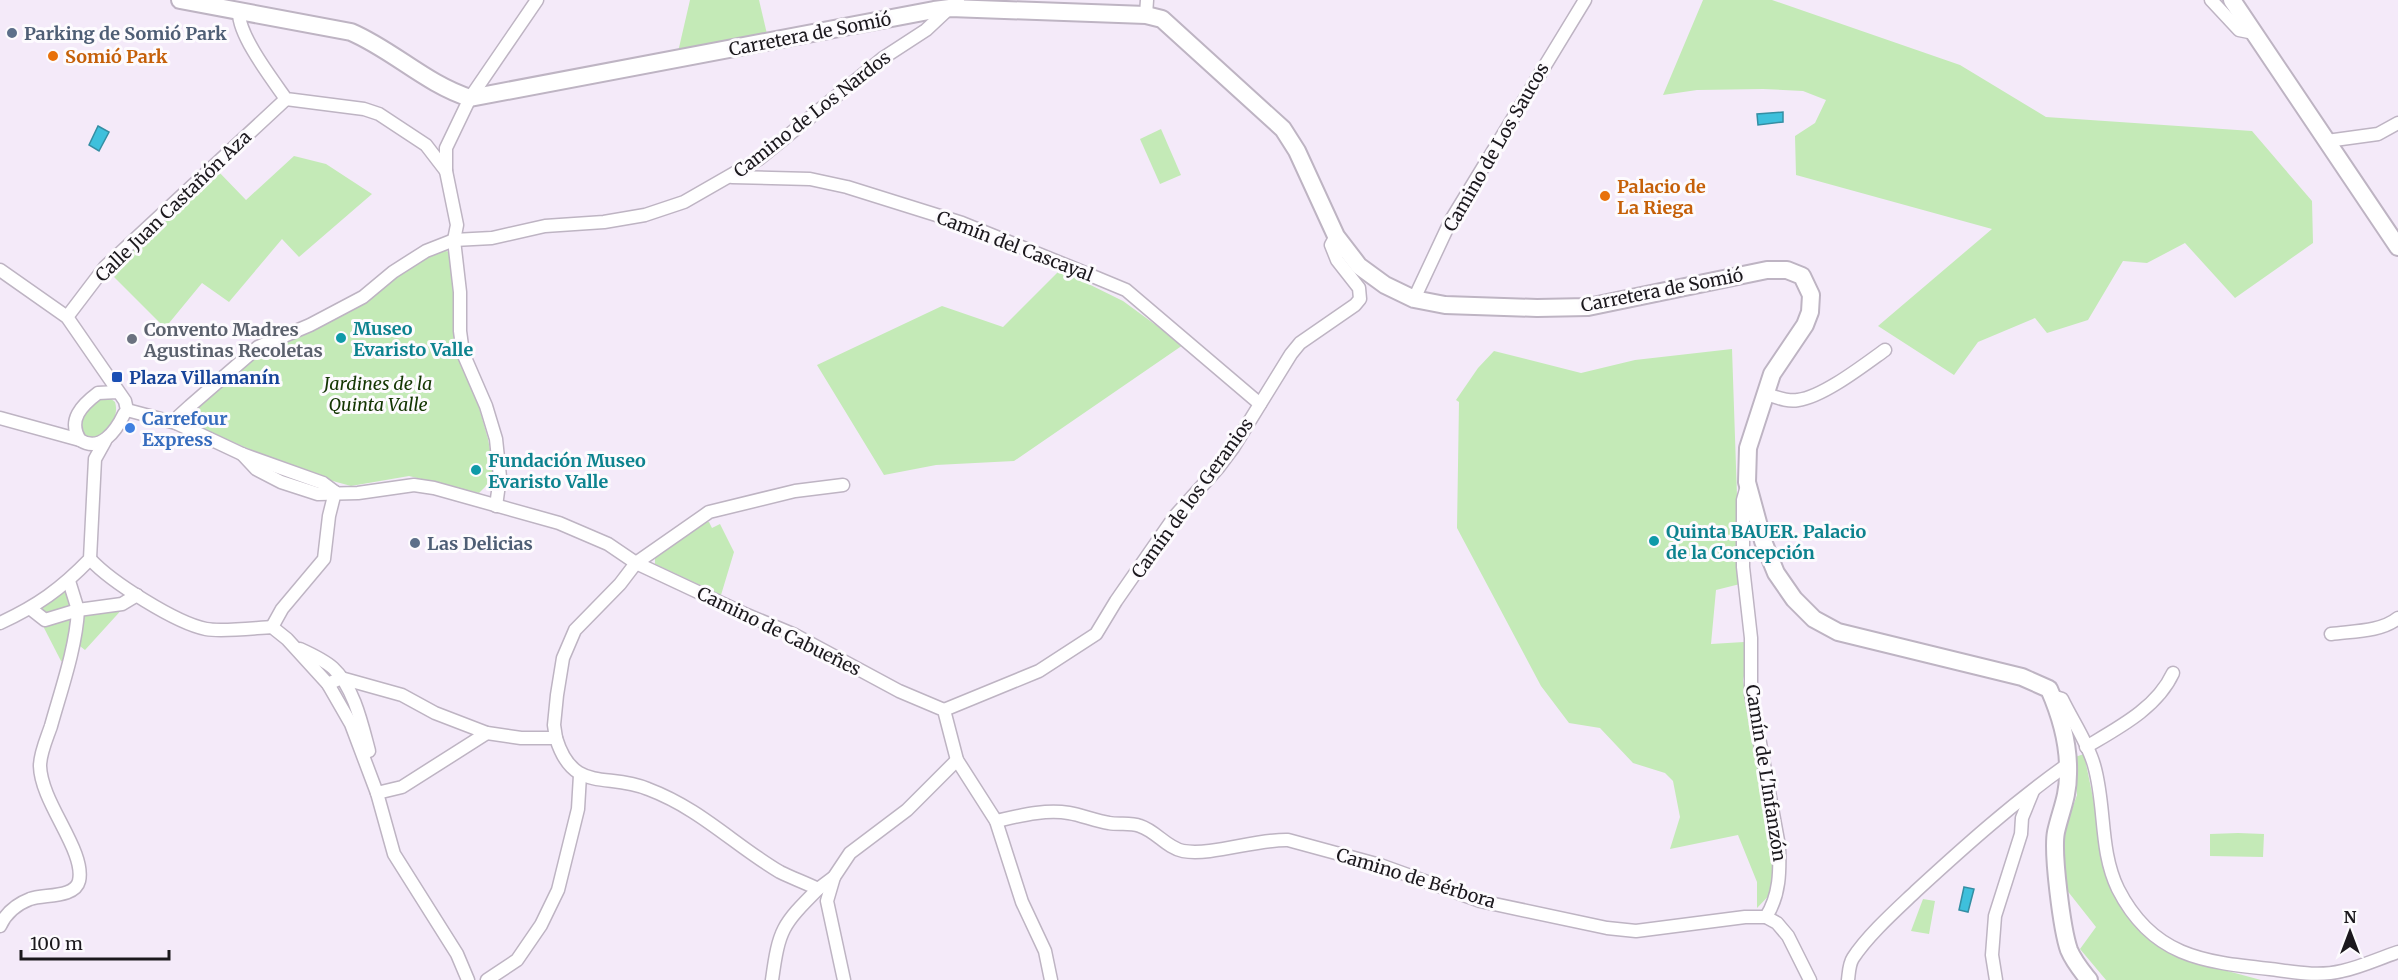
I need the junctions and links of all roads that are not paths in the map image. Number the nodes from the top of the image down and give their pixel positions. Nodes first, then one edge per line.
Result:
1 (180, 0) edge
2 (537, 0) edge
3 (1584, 0) edge
4 (2211, 0) edge
5 (2232, 0) edge
6 (954, 4) edge
7 (1147, 8) edge
8 (239, 12) junction
9 (2254, 33) junction
10 (470, 98) junction
11 (286, 99) junction
12 (2398, 123) edge
13 (454, 131) junction
14 (2327, 141) junction
15 (426, 145) junction
16 (446, 171) junction
17 (732, 177) junction
18 (1336, 236) junction
19 (454, 240) junction
20 (2398, 247) edge
21 (0, 270) edge
22 (1414, 298) junction
23 (67, 317) junction
24 (1885, 350) dead end
25 (98, 361) junction
26 (117, 392) junction
27 (98, 393) junction
28 (1766, 394) junction
29 (1260, 404) junction
30 (127, 410) junction
31 (76, 417) junction
32 (0, 418) edge
33 (177, 423) junction
34 (60, 436) junction
35 (105, 441) junction
36 (83, 442) junction
37 (95, 459) junction
38 (1748, 482) junction
39 (843, 485) dead end
40 (335, 492) junction
41 (496, 506) junction
42 (90, 559) junction
43 (636, 563) junction
44 (69, 581) junction
45 (137, 595) junction
46 (32, 609) junction
47 (78, 610) junction
48 (2398, 618) edge
49 (0, 623) edge
50 (272, 627) junction
51 (2331, 634) dead end
52 (294, 647) junction
53 (2173, 673) dead end
54 (341, 678) junction
55 (327, 684) junction
56 (2052, 696) junction
57 (944, 710) junction
58 (487, 733) junction
59 (556, 738) junction
60 (2086, 747) junction
61 (957, 760) junction
62 (2068, 764) junction
63 (368, 767) junction
64 (580, 775) junction
65 (2035, 788) junction
66 (377, 793) junction
67 (996, 821) junction
68 (834, 877) junction
69 (818, 889) junction
70 (1766, 917) junction
71 (0, 926) edge
72 (2398, 952) edge
73 (468, 980) edge
74 (487, 980) edge
75 (772, 980) edge
76 (844, 980) edge
77 (1051, 980) edge
78 (1810, 980) edge
79 (1848, 980) edge
80 (1996, 980) edge
81 (2089, 980) edge

1 - 8 street
2 - 10 street
3 - 22 street, Camino de Los Saucos
4 - 9 street
5 - 9 street
6 - 7 street, Carretera de Somió
6 - 10 street, Carretera de Somió
6 - 17 street, Camino de Los Nardos
7 - 18 street, Carretera de Somió
8 - 10 street
8 - 11 street
9 - 14 street
10 - 13 street
11 - 15 street
11 - 23 street, Calle Juan Castañón Aza
12 - 14 street
13 - 15 street
13 - 16 street
14 - 20 street
15 - 16 street
16 - 19 street
17 - 19 street, Camino de Los Nardos
17 - 29 street, Camín del Cascayal
18 - 22 street, Carretera de Somió
18 - 29 street, Camín de los Geranios
19 - 33 street, Camino de Los Nardos
19 - 41 street
21 - 23 street
22 - 28 street, Carretera de Somió
23 - 25 street
24 - 28 street
25 - 26 street
25 - 27 street
26 - 27 street
26 - 30 street
27 - 31 street
28 - 38 street, Carretera de Somió
29 - 57 street, Camín de los Geranios
30 - 33 street, Camino de Cabueñes
30 - 35 street
31 - 34 street
31 - 36 street
32 - 34 street
33 - 40 street, Camino de Cabueñes
34 - 36 street
35 - 36 street
35 - 37 street
36 - 37 street
37 - 42 street
38 - 56 street, Carretera de Somió
38 - 70 street, Camín de L'Infanzón
39 - 43 street
40 - 41 street, Camino de Cabueñes
40 - 50 street
41 - 43 street, Camino de Cabueñes
42 - 44 street
42 - 45 street
43 - 57 street, Camino de Cabueñes
43 - 59 street
44 - 46 street
44 - 47 street
45 - 47 street
45 - 50 street
46 - 47 street
46 - 49 street
47 - 71 street
48 - 51 street
50 - 52 street
52 - 54 street
52 - 55 street
53 - 60 street
54 - 55 street
54 - 58 street
54 - 63 street
55 - 63 street
56 - 60 street
56 - 62 street
57 - 61 street
58 - 59 street
58 - 66 street
59 - 64 street
60 - 72 street
61 - 67 street
61 - 68 street
62 - 65 street
62 - 81 street
63 - 66 street
64 - 69 street
64 - 74 street
65 - 79 street
65 - 80 street
66 - 73 street
67 - 70 street, Camino de Bérbora
67 - 77 street
68 - 69 street
68 - 76 street
69 - 75 street
70 - 78 street

